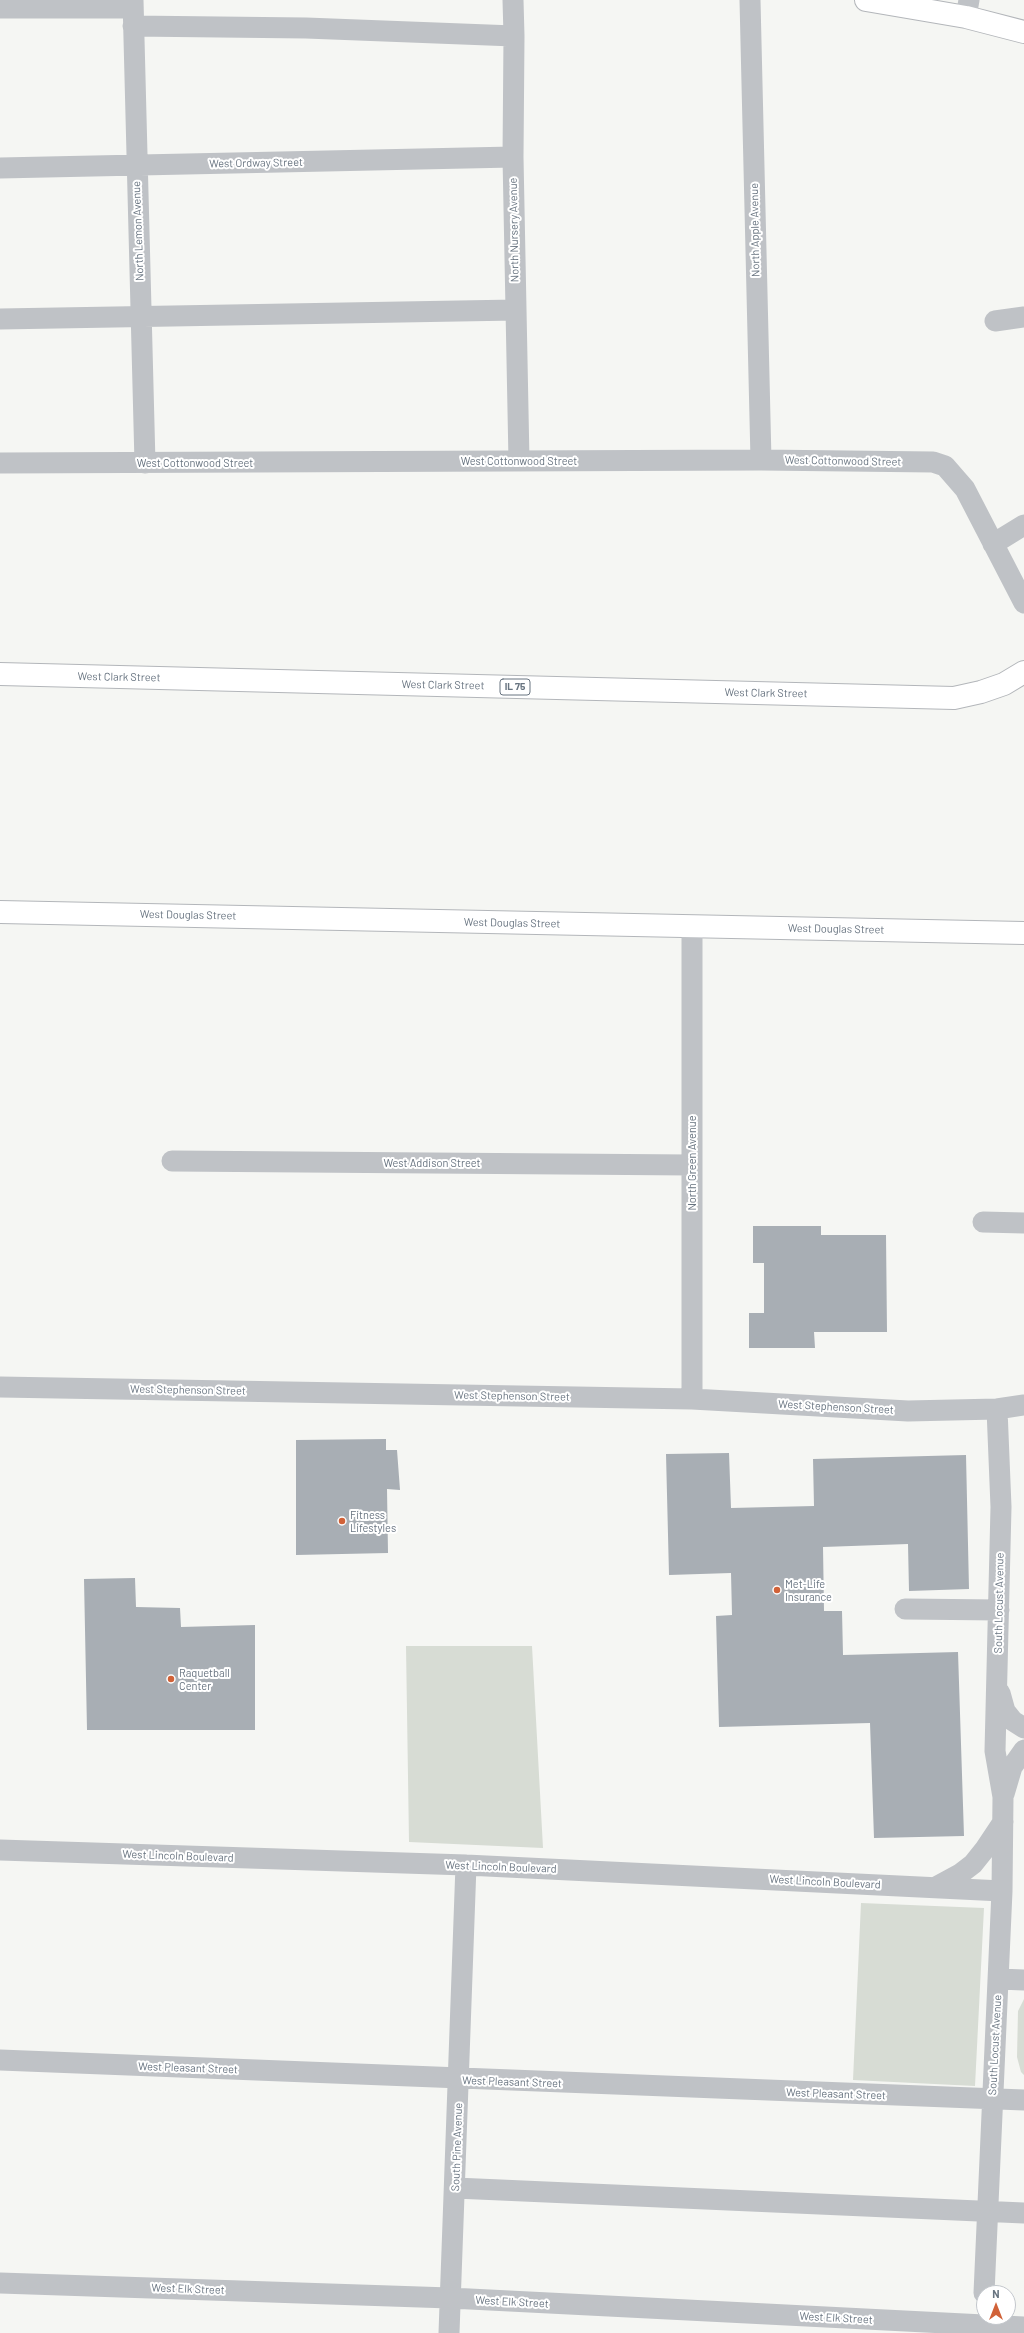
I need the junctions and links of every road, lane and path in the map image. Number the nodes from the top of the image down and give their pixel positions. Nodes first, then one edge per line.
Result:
1 (512, 0) edge
2 (750, 0) edge
3 (866, 0) edge
4 (0, 8) edge
5 (967, 8) edge
6 (133, 11) edge
7 (1024, 32) edge
8 (514, 36) junction
9 (513, 157) junction
10 (136, 165) junction
11 (0, 168) edge
12 (516, 310) junction
13 (140, 317) junction
14 (1024, 317) edge
15 (0, 319) edge
16 (995, 321) dead end
17 (761, 460) junction
18 (519, 461) junction
19 (0, 463) edge
20 (145, 463) junction
21 (1024, 526) edge
22 (993, 544) junction
23 (1024, 603) edge
24 (1024, 672) edge
25 (0, 674) edge
26 (0, 912) edge
27 (692, 927) junction
28 (1024, 933) edge
29 (172, 1161) dead end
30 (691, 1165) junction
31 (983, 1222) dead end
32 (1024, 1223) edge
33 (0, 1387) edge
34 (692, 1400) junction
35 (1024, 1405) edge
36 (998, 1409) junction
37 (905, 1609) dead end
38 (999, 1610) junction
39 (997, 1682) junction
40 (1024, 1728) edge
41 (1024, 1750) edge
42 (1003, 1796) junction
43 (1003, 1822) junction
44 (0, 1850) edge
45 (466, 1865) junction
46 (936, 1887) junction
47 (1002, 1891) junction
48 (999, 1979) junction
49 (1024, 1980) edge
50 (0, 2060) edge
51 (460, 2080) junction
52 (993, 2100) junction
53 (1024, 2100) edge
54 (455, 2188) junction
55 (988, 2211) junction
56 (1024, 2213) edge
57 (0, 2283) edge
58 (984, 2285) edge
59 (450, 2298) junction
60 (1024, 2327) edge
61 (983, 2329) edge
62 (449, 2333) edge

1 - 8 street, North Nursery Avenue
2 - 17 street, North Apple Avenue
3 - 5 main road
4 - 6 street
5 - 7 main road
6 - 8 street
6 - 10 street, North Lemon Avenue
8 - 9 street, North Nursery Avenue
9 - 10 street, West Ordway Street
9 - 12 street, North Nursery Avenue
10 - 11 street, West Ordway Street
10 - 13 street, North Lemon Avenue
12 - 13 street
12 - 18 street, North Nursery Avenue
13 - 15 street
13 - 20 street, North Lemon Avenue
14 - 16 street
17 - 18 street, West Cottonwood Street
17 - 22 street, West Cottonwood Street
18 - 20 street, West Cottonwood Street
19 - 20 street, West Cottonwood Street
21 - 22 street
22 - 23 street, West Cottonwood Street
24 - 25 main road, West Clark Street / IL 75
26 - 27 main road, West Douglas Street
27 - 28 main road, West Douglas Street
27 - 30 street, North Green Avenue
29 - 30 street, West Addison Street
30 - 34 street, North Green Avenue
31 - 32 street
33 - 34 street, West Stephenson Street
34 - 36 street, West Stephenson Street
35 - 36 street, West Stephenson Street
36 - 38 street, South Locust Avenue
37 - 38 street
38 - 39 street, South Locust Avenue
39 - 40 street
39 - 42 street, South Locust Avenue
41 - 42 street, South Locust Avenue
42 - 43 street, South Locust Avenue
43 - 46 street
43 - 47 street, South Locust Avenue
44 - 45 street, West Lincoln Boulevard
45 - 46 street, West Lincoln Boulevard
45 - 51 street, South Pine Avenue
46 - 47 street, West Lincoln Boulevard
47 - 48 street, South Locust Avenue
48 - 49 street
48 - 52 street, South Locust Avenue
50 - 51 street, West Pleasant Street
51 - 52 street, West Pleasant Street
51 - 54 street, South Pine Avenue
52 - 53 street, West Pleasant Street
52 - 55 street, South Locust Avenue
54 - 55 street
54 - 59 street, South Pine Avenue
55 - 56 street
55 - 58 street, South Locust Avenue
57 - 59 street, West Elk Street
59 - 61 street, West Elk Street
59 - 62 street, South Pine Avenue
60 - 61 street, West Elk Street

